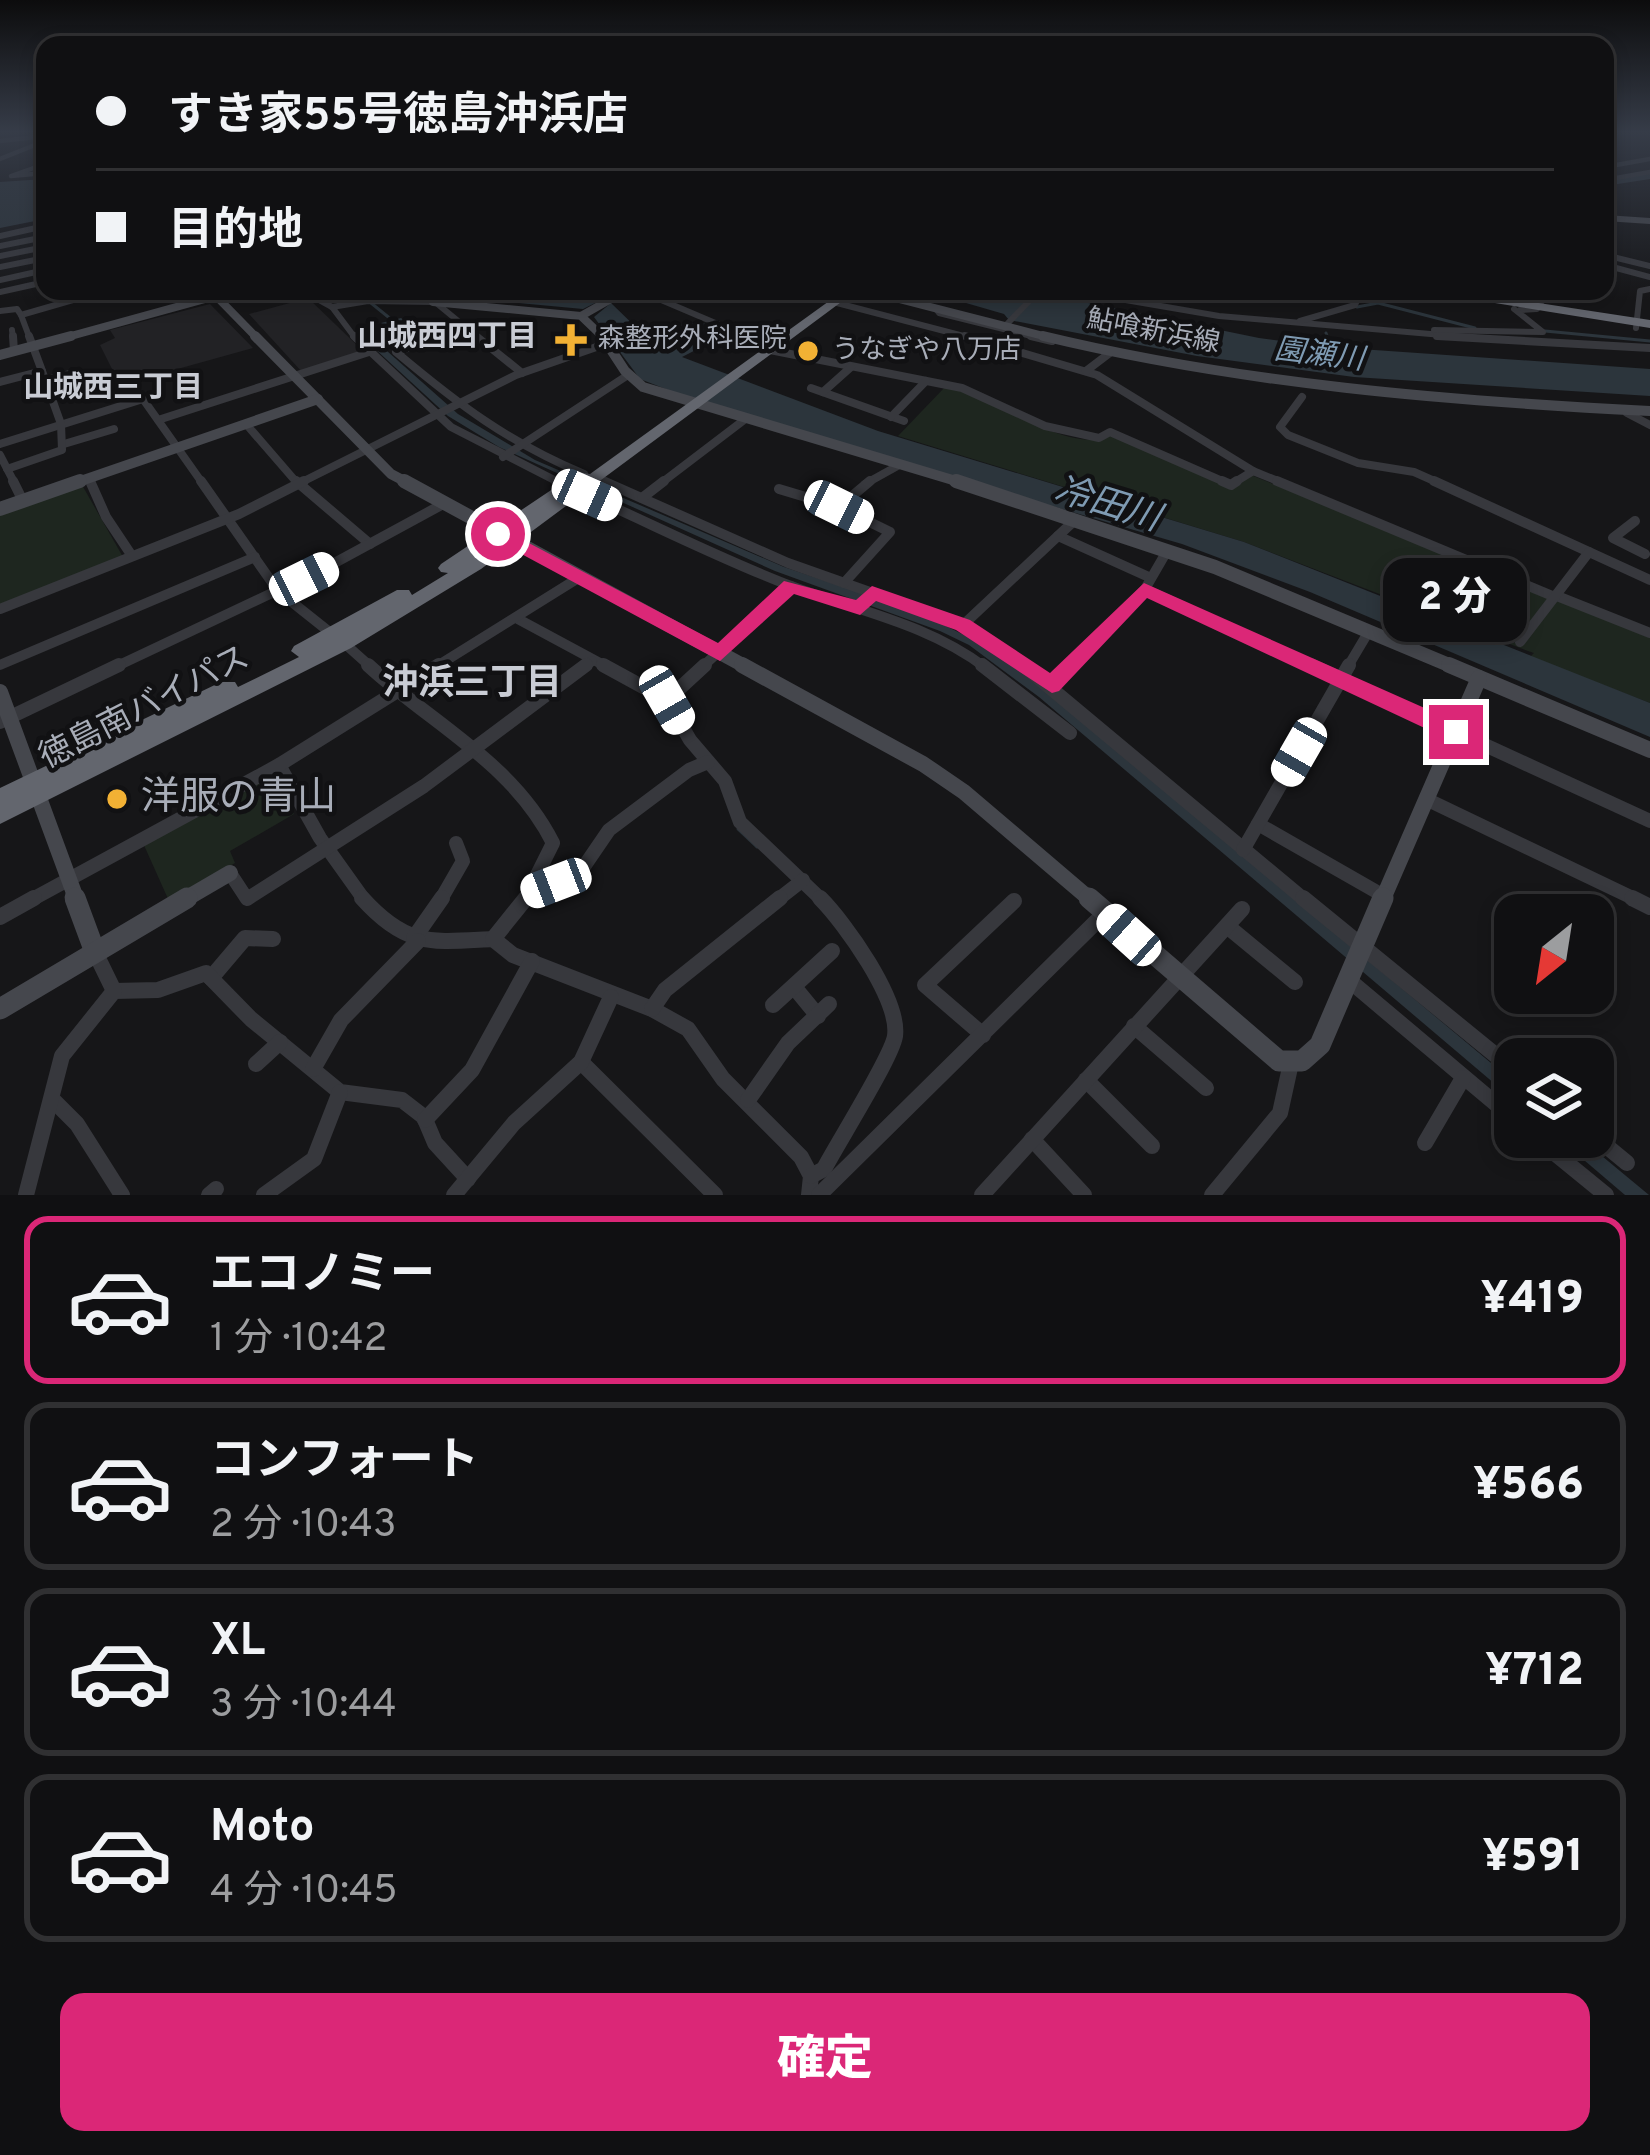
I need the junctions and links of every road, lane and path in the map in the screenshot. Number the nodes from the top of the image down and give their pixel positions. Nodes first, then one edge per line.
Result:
1 (1614, 219) edge
2 (1650, 221) edge
3 (36, 225) edge
4 (0, 233) edge
5 (36, 238) edge
6 (0, 246) edge
7 (36, 249) edge
8 (0, 256) edge
9 (1614, 257) edge
10 (36, 260) edge
11 (1650, 266) edge
12 (1614, 267) edge
13 (0, 268) edge
14 (36, 271) edge
15 (1650, 277) edge
16 (0, 280) edge
17 (36, 284) edge
18 (1650, 289) edge
19 (0, 292) edge
20 (73, 300) edge
21 (201, 300) edge
22 (220, 300) edge
23 (319, 300) edge
24 (608, 300) edge
25 (661, 300) edge
26 (831, 300) edge
27 (845, 300) edge
28 (900, 300) edge
29 (1030, 300) edge
30 (1122, 300) edge
31 (1125, 300) edge
32 (1357, 300) edge
33 (1543, 300) edge
34 (1554, 300) edge
35 (197, 301) joint
36 (434, 302) junction
37 (332, 307) junction
38 (0, 311) edge
39 (939, 311) junction
40 (21, 315) junction
41 (581, 316) junction
42 (1642, 320) edge
43 (968, 321) junction
44 (1006, 323) junction
45 (466, 328) junction
46 (12, 330) dead end
47 (956, 333) junction
48 (1377, 333) junction
49 (605, 344) junction
50 (32, 346) junction
51 (767, 346) junction
52 (1650, 348) edge
53 (14, 351) junction
54 (369, 352) junction
55 (1116, 352) junction
56 (0, 355) edge
57 (851, 368) junction
58 (1086, 371) junction
59 (74, 373) dead end
60 (522, 373) junction
61 (44, 375) junction
62 (296, 375) junction
63 (628, 375) junction
64 (926, 381) junction
65 (0, 382) edge
66 (811, 388) dead end
67 (823, 392) junction
68 (1302, 397) dead end
69 (318, 399) junction
70 (691, 403) junction
71 (456, 405) junction
72 (1621, 411) junction
73 (1650, 413) edge
74 (436, 415) junction
75 (891, 417) junction
76 (158, 420) junction
77 (744, 420) junction
78 (904, 421) dead end
79 (62, 424) junction
80 (246, 424) junction
81 (1650, 425) edge
82 (114, 430) dead end
83 (0, 444) edge
84 (64, 444) junction
85 (520, 447) junction
86 (177, 448) junction
87 (368, 451) junction
88 (0, 455) edge
89 (503, 457) junction
90 (901, 464) junction
91 (7, 469) junction
92 (1253, 471) junction
93 (89, 478) junction
94 (582, 483) junction
95 (298, 484) junction
96 (779, 489) dead end
97 (641, 498) junction
98 (23, 501) junction
99 (443, 504) junction
100 (839, 507) junction
101 (0, 509) edge
102 (228, 519) junction
103 (1075, 520) junction
104 (1635, 521) dead end
105 (1058, 536) junction
106 (505, 537) junction
107 (370, 544) junction
108 (1167, 551) junction
109 (1589, 552) junction
110 (1648, 553) edge
111 (132, 556) junction
112 (255, 557) junction
113 (1623, 567) junction
114 (580, 578) junction
115 (1650, 580) edge
116 (1148, 583) junction
117 (844, 584) junction
118 (791, 586) junction
119 (278, 591) junction
120 (872, 592) junction
121 (1556, 597) junction
122 (860, 608) junction
123 (0, 609) edge
124 (518, 619) junction
125 (963, 625) junction
126 (1369, 631) junction
127 (1650, 633) edge
128 (338, 639) junction
129 (1520, 642) dead end
130 (720, 653) junction
131 (592, 661) junction
132 (0, 665) edge
133 (1479, 678) junction
134 (1341, 680) junction
135 (1052, 685) junction
136 (0, 692) edge
137 (400, 693) junction
138 (667, 700) junction
139 (5, 720) edge
140 (1456, 732) junction
141 (1070, 733) dead end
142 (479, 749) junction
143 (1650, 751) edge
144 (708, 762) junction
145 (279, 765) junction
146 (34, 789) junction
147 (0, 798) edge
148 (1428, 800) junction
149 (0, 814) edge
150 (1650, 820) edge
151 (1258, 824) junction
152 (456, 844) dead end
153 (1243, 850) junction
154 (327, 851) junction
155 (230, 873) joint
156 (803, 880) junction
157 (67, 881) junction
158 (533, 892) junction
159 (1387, 898) junction
160 (1014, 901) dead end
161 (1650, 907) edge
162 (1242, 910) dead end
163 (1105, 913) junction
164 (0, 917) edge
165 (1227, 926) junction
166 (272, 939) dead end
167 (416, 939) junction
168 (493, 939) junction
169 (1361, 945) junction
170 (832, 951) dead end
171 (95, 952) junction
172 (532, 961) junction
173 (211, 978) junction
174 (1178, 978) junction
175 (1347, 979) junction
176 (1295, 982) dead end
177 (794, 988) junction
178 (114, 991) junction
179 (611, 997) junction
180 (773, 1005) dead end
181 (0, 1009) edge
182 (652, 1009) junction
183 (1135, 1026) junction
184 (983, 1035) junction
185 (280, 1042) junction
186 (1494, 1054) edge
187 (581, 1062) junction
188 (1291, 1063) junction
189 (256, 1064) dead end
190 (314, 1069) junction
191 (1463, 1078) junction
192 (1085, 1080) junction
193 (1206, 1088) dead end
194 (340, 1092) junction
195 (52, 1100) junction
196 (748, 1100) junction
197 (1494, 1103) edge
198 (425, 1120) junction
199 (1032, 1139) junction
200 (1425, 1143) dead end
201 (1152, 1146) dead end
202 (1614, 1153) edge
203 (1561, 1158) edge
204 (1627, 1163) dead end
205 (811, 1176) junction
206 (468, 1179) junction
207 (26, 1195) edge
208 (122, 1195) edge
209 (264, 1195) edge
210 (454, 1195) edge
211 (715, 1195) edge
212 (809, 1195) edge
213 (819, 1195) edge
214 (982, 1195) edge
215 (1084, 1195) edge
216 (1212, 1195) edge
217 (1606, 1195) edge

1 - 2 street
3 - 4 street
5 - 6 street
7 - 8 street
9 - 11 street
10 - 13 street
12 - 15 street
14 - 16 street
17 - 19 street
18 - 42 street
20 - 40 street
21 - 35 street
22 - 62 street
23 - 37 street
24 - 41 street
25 - 51 street
26 - 51 highway, 徳島南バイパス
27 - 47 street
28 - 39 street, 鮎喰新浜線
29 - 44 street
30 - 48 street
31 - 32 street
33 - 48 street
34 - 42 highway
35 - 50 street
36 - 37 street
36 - 41 street
36 - 45 street
37 - 54 street
38 - 40 street
39 - 43 street
39 - 44 street, 鮎喰新浜線
40 - 50 street
41 - 49 street
43 - 47 street
43 - 55 street
44 - 55 street, 鮎喰新浜線
45 - 60 street
45 - 71 street
46 - 53 street
47 - 58 street
48 - 52 street
49 - 60 street
49 - 63 street
50 - 53 street
50 - 61 street
51 - 57 street
51 - 70 highway, 徳島南バイパス
53 - 56 street
54 - 62 street
54 - 74 street
55 - 58 street
55 - 72 street, 鮎喰新浜線
57 - 64 street
57 - 67 street
58 - 92 street
59 - 61 street
60 - 71 street
61 - 65 street
61 - 79 street
62 - 69 street
62 - 76 street
63 - 70 street
63 - 85 street
64 - 75 street
64 - 92 street
66 - 67 street
67 - 75 street
68 - 109 street
69 - 80 street
69 - 87 street
70 - 77 street
70 - 94 highway, 徳島南バイパス
71 - 74 street
71 - 85 street
72 - 73 street, 鮎喰新浜線
72 - 81 street
74 - 87 street
74 - 89 street
75 - 78 street
76 - 79 street
76 - 86 street
77 - 90 street
77 - 97 street
79 - 83 street
79 - 84 street
80 - 86 street
80 - 95 street
82 - 84 street
84 - 91 street
85 - 89 street
85 - 94 street
86 - 93 street
86 - 102 street
87 - 95 street
87 - 99 street
88 - 91 street
89 - 94 street
90 - 100 street
90 - 103 street
91 - 98 street
92 - 121 street
93 - 98 street
93 - 111 street
94 - 97 street
94 - 106 highway, 徳島南バイパス
94 - 118 street
95 - 102 street
95 - 107 street
96 - 100 street
97 - 117 street
98 - 101 street
99 - 106 street
99 - 107 street
100 - 117 street
102 - 111 street
102 - 112 street
103 - 105 street
103 - 108 street
104 - 110 street
105 - 116 street
105 - 125 street
106 - 114 street
106 - 128 highway, 徳島南バイパス
107 - 119 street
108 - 116 street
108 - 126 street
109 - 113 street
109 - 121 street
110 - 113 street
111 - 123 street
112 - 119 street
112 - 132 street
113 - 115 street
114 - 124 street
114 - 130 street
116 - 134 street
116 - 135 street
117 - 120 street
118 - 122 street
118 - 130 street
119 - 128 street
119 - 139 street
120 - 122 street
120 - 125 street
121 - 127 street
121 - 129 street
122 - 141 street
124 - 131 street
124 - 137 street
125 - 135 street
126 - 133 street
126 - 134 street
128 - 137 street
128 - 146 highway, 徳島南バイパス
130 - 138 street
130 - 163 street
131 - 138 street
131 - 142 street
133 - 140 street
133 - 143 street
134 - 140 street
134 - 151 street
135 - 153 street
136 - 139 street
137 - 142 street
137 - 145 street
138 - 144 street
139 - 146 street
140 - 148 street
140 - 150 street
142 - 154 street
142 - 158 street
144 - 156 street
144 - 158 street
145 - 154 street
145 - 157 street
146 - 147 highway, 徳島南バイパス
146 - 149 highway, 徳島南バイパス
146 - 157 street
148 - 159 street
148 - 161 street
151 - 153 street
151 - 159 street
152 - 167 street
153 - 169 street
154 - 155 street
154 - 167 street
155 - 171 street
156 - 182 street
156 - 205 street
157 - 164 street
157 - 171 street
158 - 168 street
159 - 169 street
160 - 184 street
162 - 165 street
163 - 174 street
163 - 184 street
165 - 174 street
165 - 176 street
166 - 173 street
167 - 168 street
167 - 190 street
168 - 172 street
169 - 175 street
169 - 186 street
170 - 177 street
171 - 178 street
171 - 181 street
172 - 179 street
172 - 198 street
173 - 178 street
173 - 185 street
174 - 183 street
174 - 188 street
175 - 188 street
175 - 191 street
177 - 180 street
177 - 196 street
178 - 195 street
179 - 182 street
179 - 187 street
182 - 196 street
183 - 192 street
183 - 193 street
184 - 213 street
185 - 189 street
185 - 190 street
187 - 206 street
187 - 211 street
188 - 216 street
190 - 194 street
191 - 197 street
191 - 200 street
192 - 199 street
192 - 201 street
194 - 198 street
194 - 209 street
195 - 207 street
195 - 208 street
196 - 205 street
198 - 206 street
199 - 214 street
199 - 215 street
202 - 204 street
203 - 217 street
205 - 212 street
206 - 210 street

